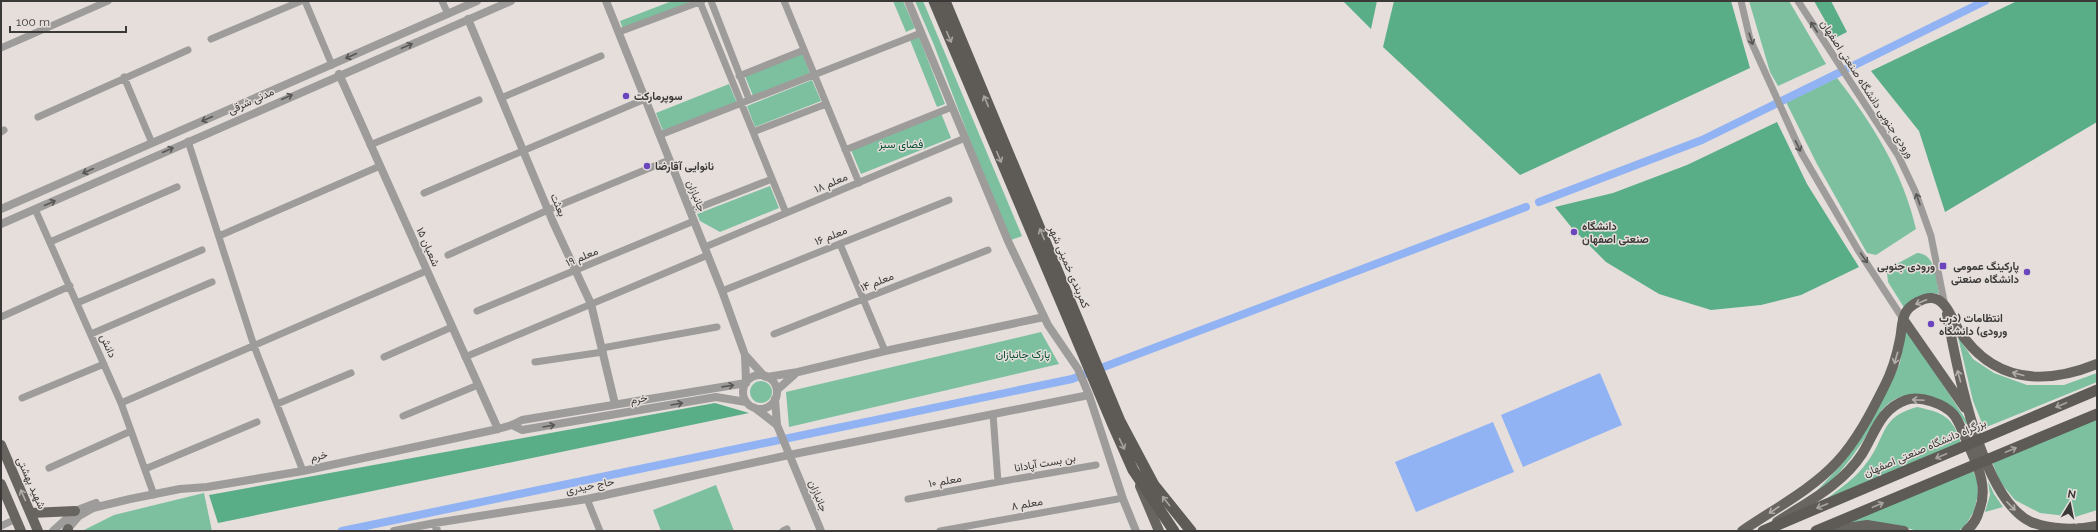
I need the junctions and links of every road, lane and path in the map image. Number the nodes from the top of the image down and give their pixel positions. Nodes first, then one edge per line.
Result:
1 (108, 1) edge
2 (301, 1) edge
3 (305, 1) edge
4 (442, 1) edge
5 (477, 1) edge
6 (510, 1) edge
7 (606, 1) edge
8 (702, 1) edge
9 (711, 1) edge
10 (784, 1) edge
11 (908, 1) edge
12 (934, 1) edge
13 (944, 1) edge
14 (1741, 1) edge
15 (1798, 1) edge
16 (448, 14) junction
17 (468, 19) junction
18 (619, 32) junction
19 (921, 33) junction
20 (211, 39) dead end
21 (1, 48) edge
22 (188, 50) dead end
23 (804, 50) junction
24 (602, 56) dead end
25 (332, 65) junction
26 (339, 74) junction
27 (814, 74) junction
28 (739, 76) junction
29 (124, 77) junction
30 (501, 98) junction
31 (645, 99) junction
32 (480, 100) dead end
33 (749, 100) junction
34 (741, 103) junction
35 (826, 104) junction
36 (952, 107) junction
37 (38, 117) dead end
38 (753, 132) junction
39 (660, 135) junction
40 (965, 138) junction
41 (188, 141) junction
42 (152, 143) junction
43 (370, 144) junction
44 (523, 150) junction
45 (845, 150) junction
46 (669, 160) junction
47 (380, 166) junction
48 (772, 179) junction
49 (859, 183) junction
50 (177, 186) dead end
51 (424, 193) dead end
52 (949, 200) dead end
53 (1, 209) edge
54 (36, 209) junction
55 (548, 210) junction
56 (690, 211) junction
57 (786, 213) junction
58 (694, 221) junction
59 (1, 224) edge
60 (218, 236) junction
61 (50, 242) junction
62 (840, 244) junction
63 (202, 250) dead end
64 (988, 250) dead end
65 (706, 251) junction
66 (448, 255) dead end
67 (426, 271) junction
68 (576, 271) junction
69 (212, 282) dead end
70 (70, 286) junction
71 (722, 291) junction
72 (864, 300) junction
73 (77, 303) junction
74 (591, 304) junction
75 (1945, 306) junction
76 (477, 311) dead end
77 (1, 317) edge
78 (1044, 317) junction
79 (1903, 319) junction
80 (1074, 324) junction
81 (717, 327) dead end
82 (452, 328) junction
83 (91, 334) junction
84 (774, 334) dead end
85 (254, 346) junction
86 (602, 350) junction
87 (885, 351) junction
88 (745, 355) junction
89 (384, 356) dead end
90 (465, 357) junction
91 (535, 362) dead end
92 (104, 364) junction
93 (2097, 364) edge
94 (798, 372) junction
95 (351, 373) dead end
96 (765, 376) junction
97 (746, 383) junction
98 (1095, 384) junction
99 (478, 385) junction
100 (714, 388) junction
101 (777, 390) junction
102 (2097, 390) edge
103 (1089, 395) junction
104 (716, 397) junction
105 (22, 398) dead end
106 (775, 399) junction
107 (746, 402) junction
108 (121, 403) junction
109 (277, 404) junction
110 (614, 404) junction
111 (755, 408) junction
112 (993, 414) junction
113 (1969, 414) junction
114 (2097, 414) edge
115 (403, 416) dead end
116 (257, 422) dead end
117 (512, 425) junction
118 (777, 425) junction
119 (498, 429) junction
120 (131, 431) junction
121 (1, 445) edge
122 (790, 455) junction
123 (1096, 465) dead end
124 (49, 468) dead end
125 (145, 470) junction
126 (1134, 470) junction
127 (303, 471) junction
128 (998, 482) junction
129 (1, 484) edge
130 (986, 485) joint
131 (154, 495) junction
132 (130, 499) junction
133 (587, 499) junction
134 (908, 499) dead end
135 (1118, 499) dead end
136 (75, 511) junction
137 (31, 513) junction
138 (435, 522) junction
139 (1, 526) edge
140 (18, 526) edge
141 (2097, 526) edge
142 (67, 530) edge
143 (38, 531) edge
144 (53, 531) edge
145 (394, 531) edge
146 (438, 531) edge
147 (600, 531) edge
148 (821, 531) edge
149 (940, 531) edge
150 (1136, 531) edge
151 (1159, 531) edge
152 (1174, 531) edge
153 (1191, 531) edge
154 (1742, 531) edge
155 (1762, 531) edge
156 (1816, 531) edge
157 (1827, 531) edge
158 (1904, 531) edge
159 (1966, 531) edge

1 - 21 street
2 - 20 street
3 - 25 street
4 - 16 street
5 - 16 street, مدنی شرقی
6 - 17 street, مدنی شرقی
7 - 18 street, جانبازان
8 - 18 street
8 - 34 street
9 - 28 street
10 - 23 street
11 - 19 street
12 -> 80 highway, کمربندی خمینی شهر
80 -> 13 highway, کمربندی خمینی شهر
14 -> 79 street
75 -> 15 street, ورودی جنوبی دانشگاه صنعتی اصفهان
16 -> 25 street, مدنی شرقی
26 -> 17 street, مدنی شرقی
17 - 30 street, بعثت
18 - 31 street, جانبازان
19 - 27 street
19 - 36 street
22 - 29 street
23 - 27 street
23 - 28 street
24 - 30 street
25 -> 42 street, مدنی شرقی
41 -> 26 street, مدنی شرقی
26 - 43 street, ۱۵ شعبان
27 - 33 street
27 - 35 street
28 - 33 street
29 - 37 street
29 - 42 street
30 - 44 street, بعثت
31 - 39 street, جانبازان
31 - 44 street
32 - 43 street
33 - 34 street
34 - 38 street
34 - 39 street
35 - 38 street
35 - 45 street
36 - 40 street
36 - 45 street
38 - 48 street
39 - 46 street, جانبازان
40 - 49 street, معلم ۱۸
40 - 78 street
54 -> 41 street, مدنی شرقی
41 - 60 street
42 -> 53 street, مدنی شرقی
43 - 47 street, ۱۵ شعبان
44 - 51 street
44 - 55 street, بعثت
45 - 49 street
46 - 55 street
46 - 56 street, جانبازان
47 - 60 street
47 - 67 street, ۱۵ شعبان
48 - 56 street
48 - 57 street
49 - 57 street, معلم ۱۸
50 - 61 street
52 - 62 street, معلم ۱۶
54 - 59 street, مدنی شرقی
54 - 61 street, دانش
55 - 66 street
55 - 68 street, بعثت
56 - 58 street, جانبازان
57 - 65 street, معلم ۱۸
58 - 65 street, جانبازان
58 - 68 street, معلم ۱۹
60 - 85 street
61 - 70 street, دانش
62 - 71 street, معلم ۱۶
62 - 72 street
63 - 73 street
64 - 72 street, معلم ۱۴
65 - 71 street, جانبازان
65 - 74 street, معلم ۱۸
67 - 82 street, ۱۵ شعبان
67 - 85 street
68 - 74 street, بعثت
68 - 76 street, معلم ۱۹
69 - 83 street
70 - 73 street, دانش
70 - 77 street
71 - 88 street, جانبازان
72 - 84 street, معلم ۱۴
72 - 87 street
73 - 83 street, دانش
74 - 86 street, بعثت
74 - 90 street, معلم ۱۸
75 -> 79 main road
93 -> 75 main road
113 -> 75 main road
78 - 87 street
78 - 98 street
79 - 113 main road
79 -> 154 main road
80 - 98 highway, کمربندی خمینی شهر
81 - 86 street
82 - 89 street
82 - 90 street, ۱۵ شعبان
83 - 92 street, دانش
85 - 108 street
85 - 109 street
86 - 91 street
86 - 110 street, بعثت
87 - 94 street
88 - 96 street
88 - 97 street
90 - 99 street, ۱۵ شعبان
92 - 105 street
92 - 108 street, دانش
94 - 96 street
94 - 101 street
95 - 109 street
96 - 97 street
96 - 101 street
100 -> 97 street, خرم
97 - 107 street
98 - 103 street
98 -> 126 highway, کمربندی خمینی شهر
153 -> 98 highway, کمربندی خمینی شهر
99 - 115 street
99 - 119 street, ۱۵ شعبان
100 - 104 street
100 - 110 street, خرم
101 - 106 street
102 -> 155 highway, بزرگراه دانشگاه صنعتی اصفهان
103 - 112 street, حاج حیدری
103 - 150 street
104 - 107 street, خرم
117 -> 104 street, خرم
106 - 111 street
106 - 118 street
107 - 111 street
108 - 120 street, دانش
109 - 127 street
110 - 117 street, خرم
111 - 118 street
112 - 122 street, حاج حیدری
112 - 128 street
113 -> 141 main road
156 -> 114 highway
116 - 125 street
117 - 119 street, خرم
118 - 122 street, جانبازان
119 - 127 street, خرم
120 - 124 street
120 - 125 street, دانش
137 -> 121 main road, شهید بهشتی
122 - 133 street, حاج حیدری
122 - 148 street, جانبازان
123 - 128 street, بن بست آپادانا
125 - 131 street, دانش
126 - 151 main road
126 - 152 highway, کمربندی خمینی شهر
127 - 131 street, خرم
128 - 130 street, بن بست آپادانا
129 - 140 main road
130 - 134 street, معلم ۱۰
131 - 132 street, خرم
132 - 136 street, خرم
132 - 142 street, خرم
133 - 138 street, حاج حیدری
133 - 147 street
135 - 149 street, معلم ۸
136 - 137 main road
136 - 144 street, خرم
137 - 143 main road, شهید بهشتی
138 - 145 street, حاج حیدری
138 - 146 street
139 - 140 street
159 -> 155 main road
157 - 158 main road

